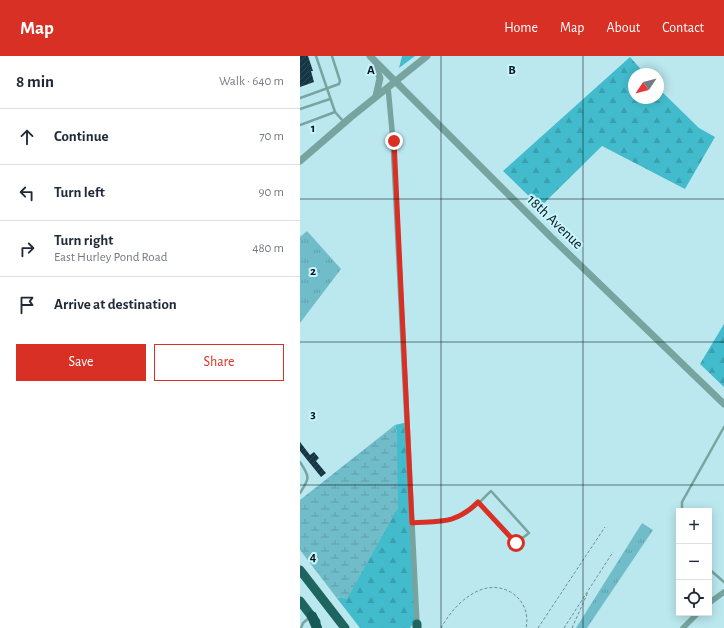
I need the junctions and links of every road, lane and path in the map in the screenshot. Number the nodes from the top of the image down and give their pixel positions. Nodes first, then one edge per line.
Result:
1 (316, 56) edge
2 (332, 56) edge
3 (369, 56) edge
4 (427, 56) edge
5 (395, 82) junction
6 (388, 87) junction
7 (327, 89) junction
8 (376, 96) junction
9 (300, 98) edge
10 (330, 99) junction
11 (300, 109) edge
12 (334, 112) junction
13 (344, 122) junction
14 (300, 124) edge
15 (300, 161) edge
16 (724, 404) edge
17 (724, 427) edge
18 (300, 462) edge
19 (300, 494) edge
20 (478, 502) junction
21 (682, 508) edge
22 (412, 523) junction
23 (605, 527) dead end
24 (613, 552) dead end
25 (300, 570) edge
26 (712, 572) edge
27 (724, 582) edge
28 (590, 588) junction
29 (724, 592) edge
30 (300, 601) edge
31 (712, 601) edge
32 (312, 616) junction
33 (695, 616) edge
34 (301, 626) edge
35 (417, 626) edge
36 (317, 628) edge
37 (321, 628) edge
38 (345, 628) edge
39 (441, 628) edge
40 (526, 628) edge
41 (538, 628) edge
42 (564, 628) edge
43 (572, 628) edge
44 (683, 628) edge

1 - 7 lane
2 - 7 lane
3 - 5 street, 18th Avenue
3 - 8 street
4 - 5 street
5 - 6 street
5 - 16 street, 18th Avenue
6 - 8 street
6 - 22 street
7 - 9 lane
7 - 10 lane
8 - 13 street
10 - 11 lane
10 - 12 lane
12 - 13 lane
12 - 14 lane
13 - 15 street
17 - 21 lane
18 - 19 lane
20 - 20 lane
20 - 22 lane
22 - 35 street
23 - 41 path
24 - 28 path
25 - 38 highway
26 - 27 lane
28 - 42 path
28 - 43 path
29 - 31 street
30 - 32 highway
32 - 34 lane
32 - 36 highway
32 - 37 highway
33 - 44 street
39 - 40 path

